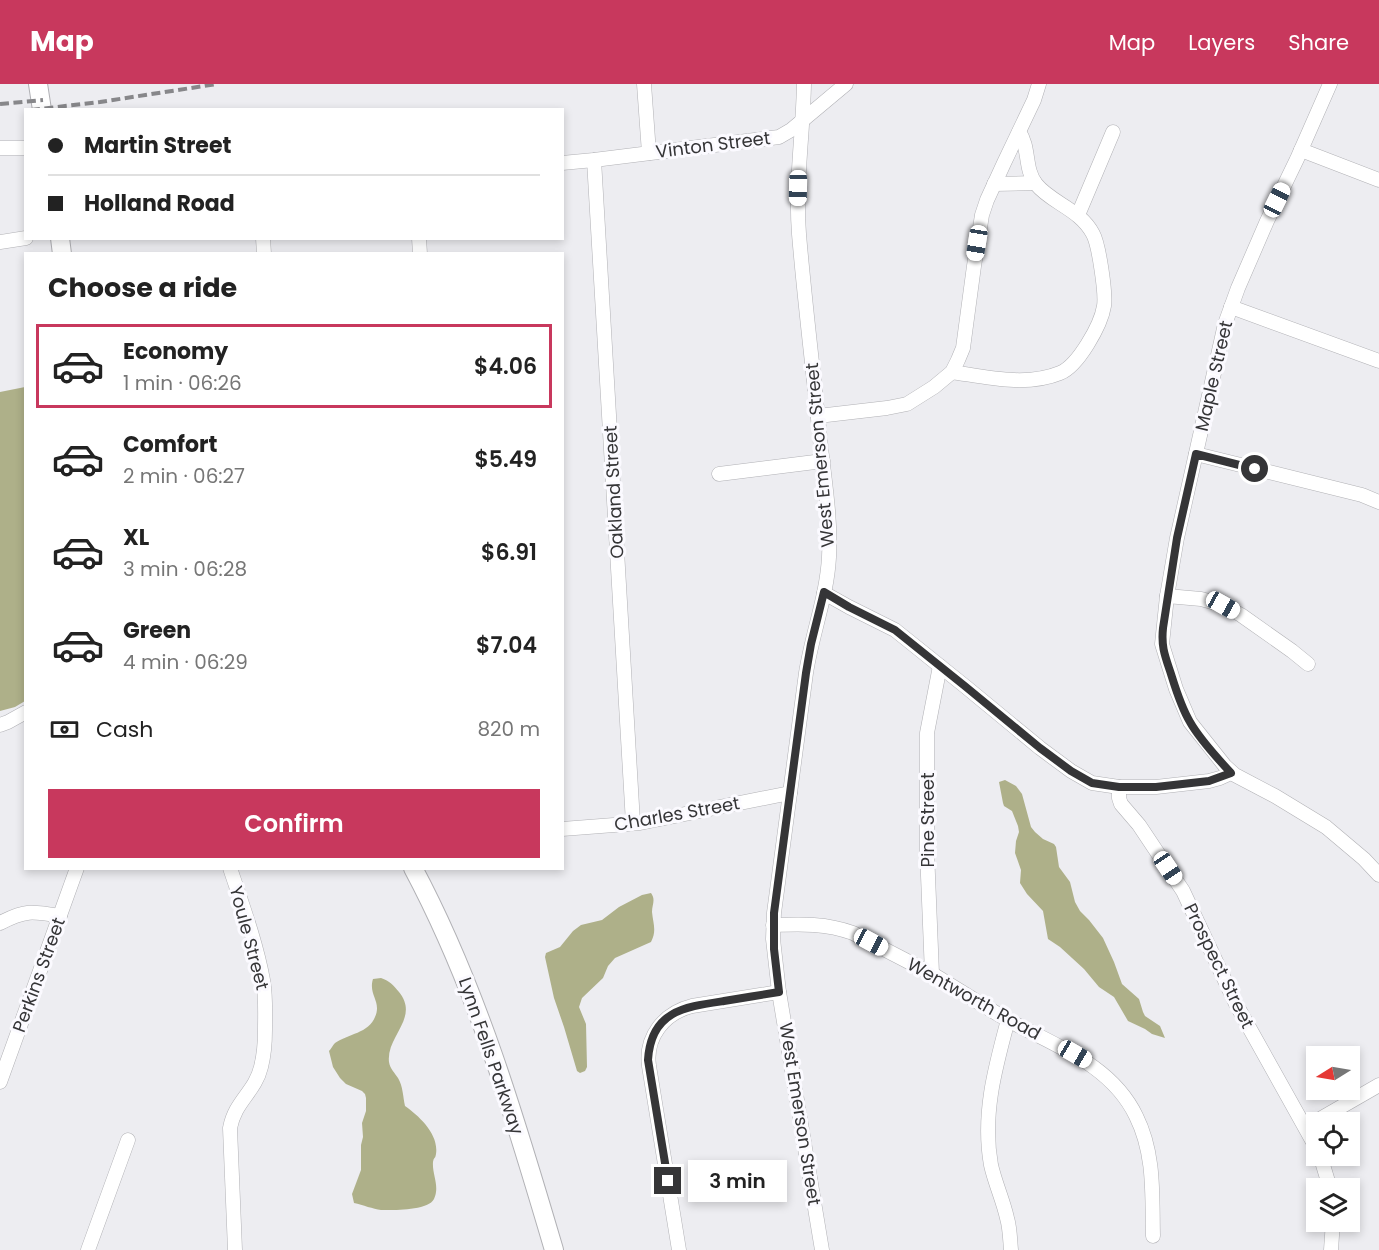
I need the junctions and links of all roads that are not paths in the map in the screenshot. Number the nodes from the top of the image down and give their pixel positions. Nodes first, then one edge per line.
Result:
1 (38, 84) edge
2 (644, 84) edge
3 (804, 84) edge
4 (846, 84) edge
5 (1039, 84) edge
6 (1330, 84) edge
7 (42, 108) edge
8 (802, 120) junction
9 (1019, 132) junction
10 (1113, 132) dead end
11 (0, 148) edge
12 (24, 148) edge
13 (1301, 150) junction
14 (649, 153) junction
15 (594, 160) junction
16 (564, 163) edge
17 (1379, 180) edge
18 (1035, 183) junction
19 (994, 184) junction
20 (1078, 215) junction
21 (24, 238) edge
22 (0, 242) edge
23 (1231, 307) junction
24 (1379, 361) edge
25 (952, 372) junction
26 (818, 416) junction
27 (1196, 454) junction
28 (823, 461) junction
29 (719, 474) dead end
30 (1379, 502) edge
31 (824, 592) junction
32 (1167, 596) junction
33 (1308, 664) dead end
34 (940, 666) junction
35 (24, 713) edge
36 (0, 725) edge
37 (1231, 773) junction
38 (1119, 787) junction
39 (790, 793) junction
40 (633, 823) junction
41 (564, 829) edge
42 (76, 870) edge
43 (231, 870) edge
44 (414, 870) edge
45 (1379, 875) edge
46 (60, 916) junction
47 (0, 923) edge
48 (773, 925) junction
49 (932, 974) junction
50 (779, 992) junction
51 (1008, 1020) junction
52 (0, 1082) edge
53 (1379, 1085) edge
54 (1332, 1112) edge
55 (1306, 1127) edge
56 (128, 1140) dead end
57 (1333, 1232) edge
58 (1153, 1236) dead end
59 (88, 1250) edge
60 (235, 1250) edge
61 (554, 1250) edge
62 (679, 1250) edge
63 (822, 1250) edge
64 (1011, 1250) edge
65 (1331, 1250) edge

1 - 7 main road
2 - 14 street
3 - 8 street, West Emerson Street
4 - 8 street, Vinton Street
5 - 9 street
6 - 13 street, Maple Street
8 - 14 street, Vinton Street
8 - 26 street, West Emerson Street
9 - 18 street
9 - 19 street
10 - 20 street
11 - 12 street
13 - 17 street
13 - 23 street, Maple Street
14 - 15 street, Vinton Street
15 - 16 street, Vinton Street
15 - 40 street, Oakland Street
18 - 19 street
18 - 20 street
19 - 25 street
20 - 25 street
21 - 22 street
23 - 24 street
23 - 27 street, Maple Street
25 - 26 street
26 - 28 street, West Emerson Street
27 - 30 street
27 - 32 street, Maple Street
28 - 29 street
28 - 31 street, West Emerson Street
31 - 34 street
31 - 39 street, West Emerson Street
32 - 33 street
32 - 37 street, Maple Street
34 - 38 street
34 - 49 street, Pine Street
35 - 36 street
37 - 38 street
37 - 45 street, Maple Street
38 - 55 street, Prospect Street
39 - 40 street, Charles Street
39 - 48 street, West Emerson Street
40 - 41 street, Charles Street
42 - 46 street, Perkins Street
43 - 60 street, Youle Street
44 - 61 main road, Lynn Fells Parkway
46 - 47 street
46 - 52 street, Perkins Street
48 - 49 street, Wentworth Road
48 - 50 street, West Emerson Street
49 - 51 street, Wentworth Road
50 - 62 street
50 - 63 street, West Emerson Street
51 - 58 street, Wentworth Road
51 - 64 street
53 - 54 street
56 - 59 street
57 - 65 street

